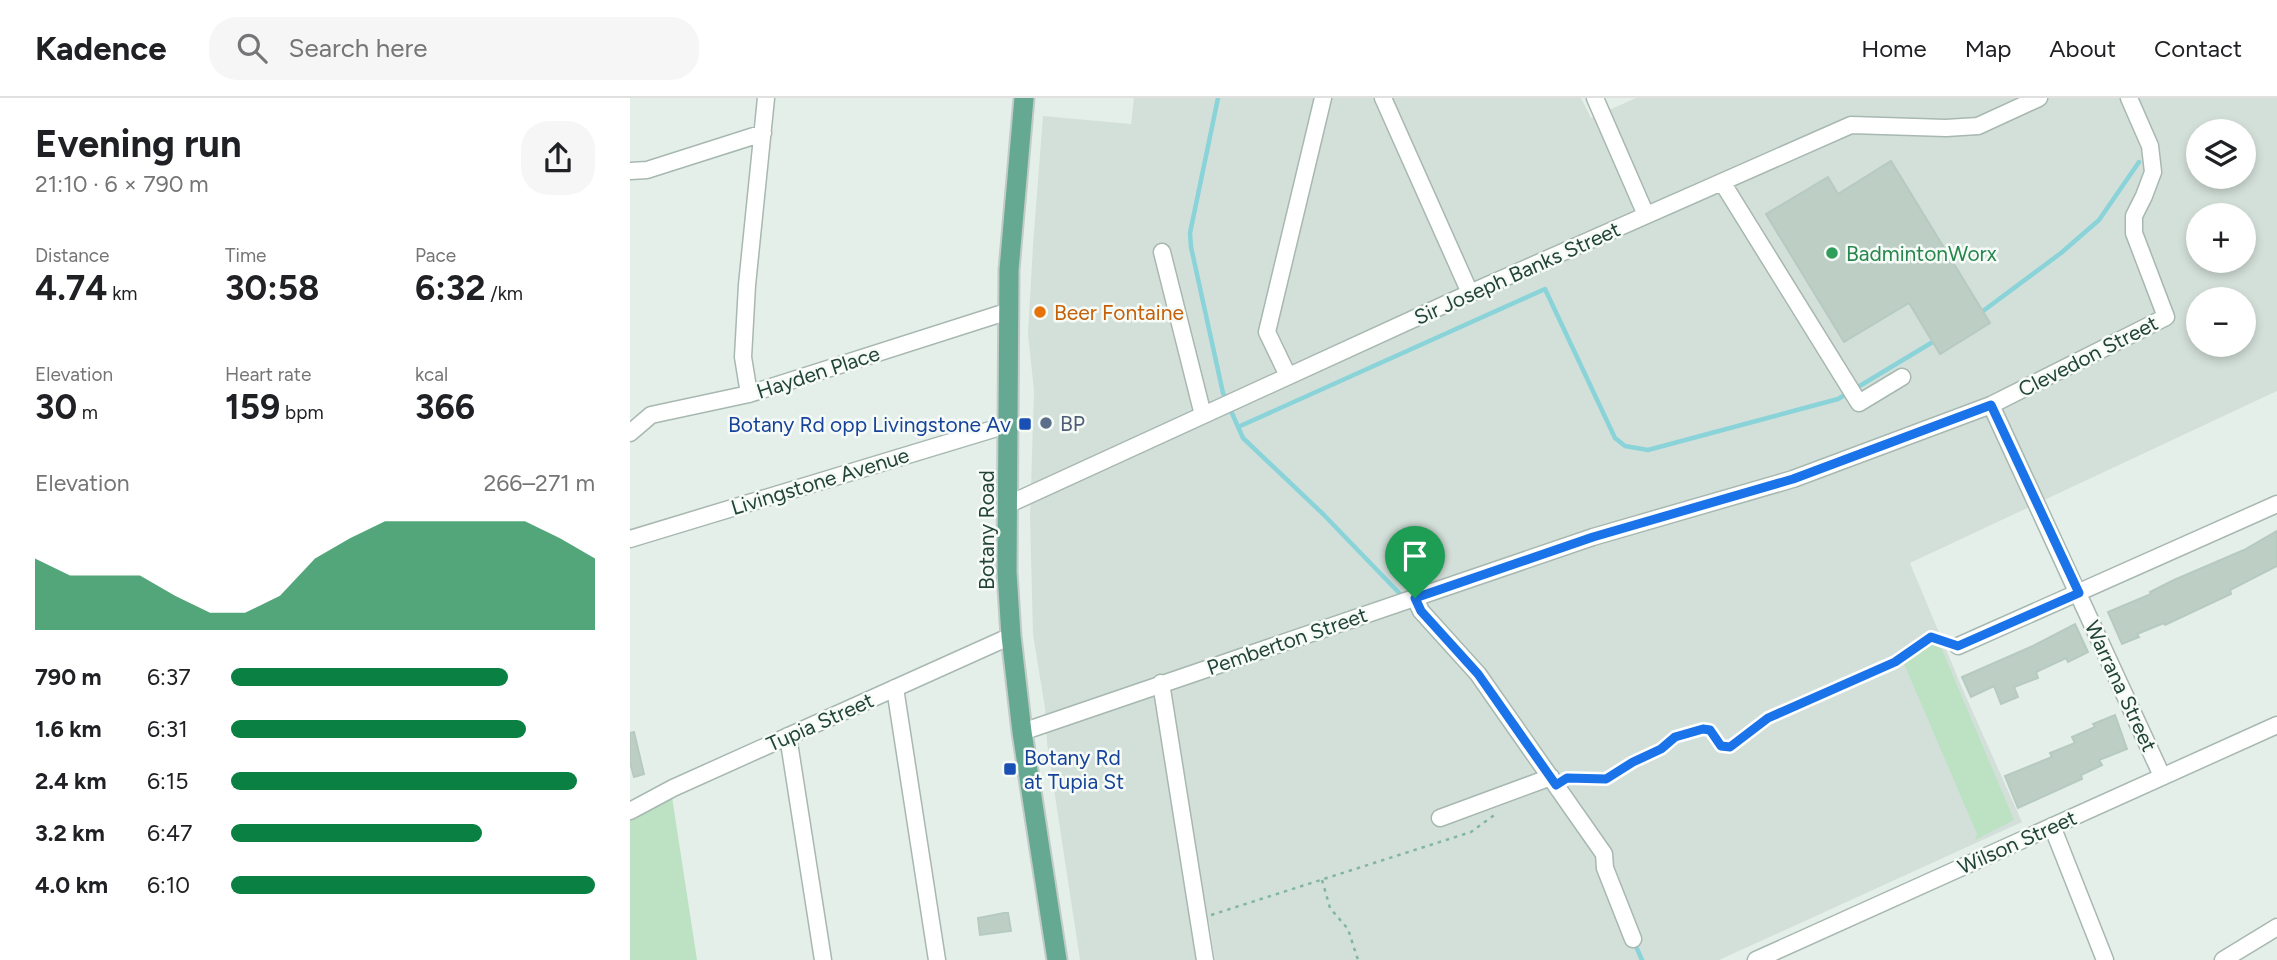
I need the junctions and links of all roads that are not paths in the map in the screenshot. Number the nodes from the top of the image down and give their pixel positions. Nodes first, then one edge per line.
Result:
1 (766, 98) edge
2 (1024, 98) edge
3 (1322, 98) edge
4 (1383, 98) edge
5 (1595, 98) edge
6 (2039, 98) edge
7 (2129, 98) edge
8 (763, 134) junction
9 (630, 171) edge
10 (1722, 182) junction
11 (1646, 215) junction
12 (1162, 252) dead end
13 (1470, 293) junction
14 (1009, 311) junction
15 (1288, 376) junction
16 (1902, 377) dead end
17 (749, 394) junction
18 (1991, 405) junction
19 (1203, 415) junction
20 (1010, 424) junction
21 (630, 433) edge
22 (2277, 504) edge
23 (1007, 505) junction
24 (630, 539) edge
25 (2079, 593) junction
26 (1415, 598) junction
27 (1011, 636) junction
28 (1958, 646) road end
29 (1161, 683) junction
30 (895, 688) junction
31 (2277, 725) edge
32 (1022, 732) junction
33 (788, 736) junction
34 (2162, 776) junction
35 (1553, 781) junction
36 (630, 811) edge
37 (1440, 817) dead end
38 (2052, 826) junction
39 (2277, 927) edge
40 (1633, 939) dead end
41 (823, 960) edge
42 (937, 960) edge
43 (1057, 960) edge
44 (1205, 960) edge
45 (1756, 960) edge
46 (2105, 960) edge
47 (2223, 960) edge

1 - 8 street
2 - 14 main road, Botany Road
3 - 15 street
4 - 13 street
5 - 11 street
6 - 10 street, Sir Joseph Banks Street
7 - 18 street, Clevedon Street
8 - 9 street
8 - 17 street
10 - 11 street, Sir Joseph Banks Street
10 - 16 street
11 - 13 street, Sir Joseph Banks Street
12 - 19 street
13 - 15 street, Sir Joseph Banks Street
14 - 17 street, Hayden Place
14 - 20 main road, Botany Road
15 - 19 street, Sir Joseph Banks Street
17 - 21 street, Hayden Place
18 - 25 street, Warrana Street
18 - 26 street, Pemberton Street
19 - 23 street, Sir Joseph Banks Street
20 - 23 main road, Botany Road
20 - 24 street, Livingstone Avenue
22 - 25 street
23 - 27 main road, Botany Road
25 - 28 street
25 - 34 street, Warrana Street
26 - 29 street, Pemberton Street
26 - 35 street
27 - 30 street, Tupia Street
27 - 32 main road, Botany Road
29 - 32 street, Pemberton Street
29 - 44 street
30 - 33 street, Tupia Street
30 - 42 street
31 - 34 street, Wilson Street
32 - 43 main road, Botany Road
33 - 36 street, Tupia Street
33 - 41 street
34 - 38 street, Wilson Street
35 - 37 street
35 - 40 street
38 - 45 street, Wilson Street
38 - 46 street
39 - 47 street

